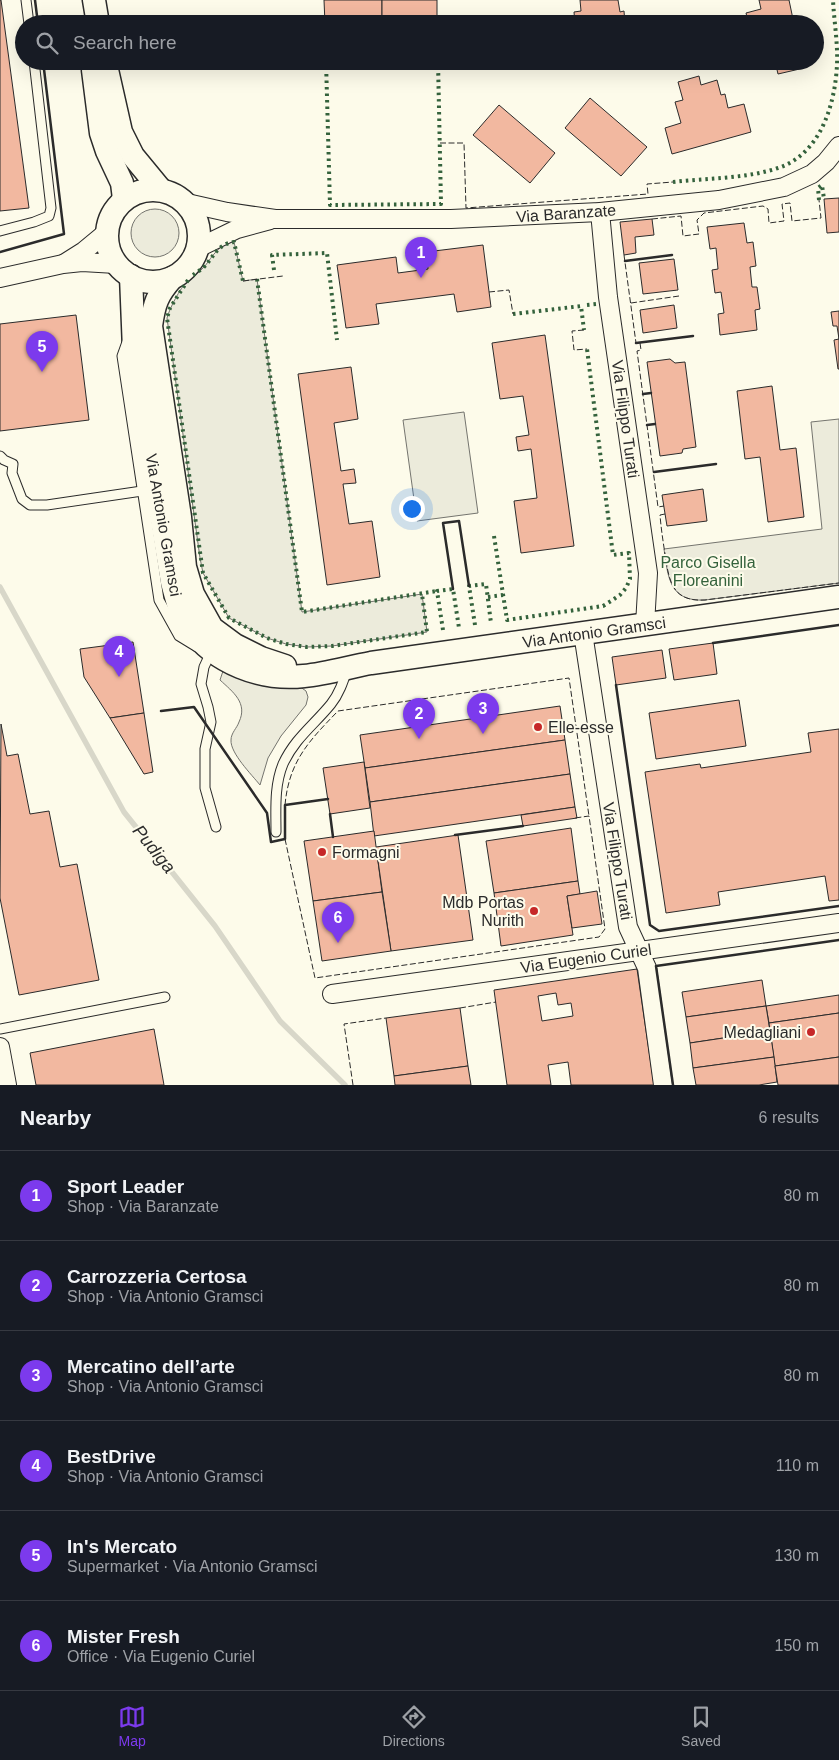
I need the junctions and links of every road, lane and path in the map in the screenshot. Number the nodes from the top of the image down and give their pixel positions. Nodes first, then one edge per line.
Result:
1 (26, 0) edge
2 (85, 0) edge
3 (94, 0) edge
4 (28, 15) edge
5 (87, 15) edge
6 (96, 15) edge
7 (35, 70) edge
8 (93, 70) edge
9 (107, 70) edge
10 (839, 146) edge
11 (161, 190) junction
12 (124, 199) junction
13 (186, 203) junction
14 (600, 212) junction
15 (275, 219) junction
16 (0, 231) edge
17 (107, 232) junction
18 (198, 248) junction
19 (63, 264) junction
20 (124, 270) junction
21 (2, 276) edge
22 (172, 278) junction
23 (132, 333) junction
24 (0, 456) edge
25 (142, 491) junction
26 (839, 597) edge
27 (645, 625) junction
28 (583, 633) junction
29 (212, 650) junction
30 (349, 667) junction
31 (216, 827) dead end
32 (276, 832) dead end
33 (839, 923) edge
34 (639, 951) junction
35 (332, 994) dead end
36 (165, 997) dead end
37 (0, 1029) edge
38 (0, 1047) edge
39 (7, 1085) edge
40 (663, 1085) edge

1 - 4 lane
2 - 5 street
3 - 6 street
7 - 16 lane
8 - 12 street
9 - 11 street
10 - 14 street, Via Baranzate
11 - 12 street
11 - 13 street
12 - 17 street
13 - 15 street, Via Baranzate
13 - 18 street
14 - 15 street, Via Baranzate
14 - 27 street, Via Filippo Turati
15 - 18 street, Via Baranzate
17 - 19 street
17 - 20 street
18 - 22 street
19 - 20 street
19 - 21 street
20 - 22 street
20 - 23 street, Via Antonio Gramsci
22 - 30 street, Via Antonio Gramsci
23 - 25 lane
23 - 29 street, Via Antonio Gramsci
24 - 25 lane
25 - 29 lane
26 - 27 street, Via Antonio Gramsci
27 - 28 street, Via Antonio Gramsci
28 - 30 street, Via Antonio Gramsci
28 - 34 street, Via Filippo Turati
29 - 30 street, Via Antonio Gramsci
29 - 31 lane
30 - 32 lane
33 - 34 street, Via Eugenio Curiel
34 - 35 street, Via Eugenio Curiel
34 - 40 street, Via Filippo Turati
36 - 37 lane
38 - 39 street

